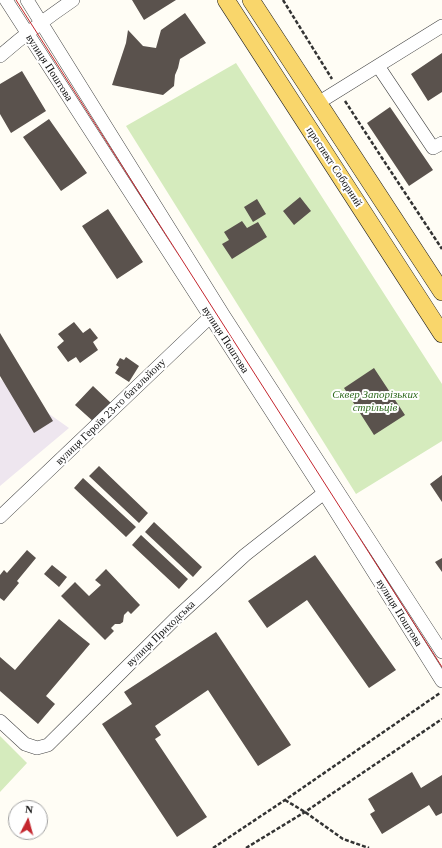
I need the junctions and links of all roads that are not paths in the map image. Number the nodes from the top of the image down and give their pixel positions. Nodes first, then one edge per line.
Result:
1 (6, 0) edge
2 (27, 0) edge
3 (74, 0) edge
4 (226, 0) edge
5 (251, 0) edge
6 (42, 22) junction
7 (442, 26) edge
8 (27, 34) junction
9 (0, 56) edge
10 (378, 66) junction
11 (318, 102) junction
12 (442, 143) edge
13 (442, 292) edge
14 (224, 316) junction
15 (210, 317) junction
16 (442, 334) edge
17 (324, 493) junction
18 (0, 517) edge
19 (442, 652) edge
20 (442, 681) edge
21 (0, 721) edge

1 - 8 street, вулиця Поштова
2 - 6 street, вулиця Поштова
3 - 6 street
4 - 16 main road, проспект Соборний
5 - 11 main road, проспект Соборний
6 - 8 street
6 - 14 street, вулиця Поштова
7 - 10 street
8 - 9 street
8 - 15 street, вулиця Поштова
10 - 11 street
10 - 12 street
11 - 13 main road, проспект Соборний
14 - 15 street
14 - 19 street, вулиця Поштова
15 - 17 street, вулиця Поштова
15 - 18 street, вулиця Героїв 23-го батальйону
17 - 20 street, вулиця Поштова
17 - 21 street, вулиця Приходська

